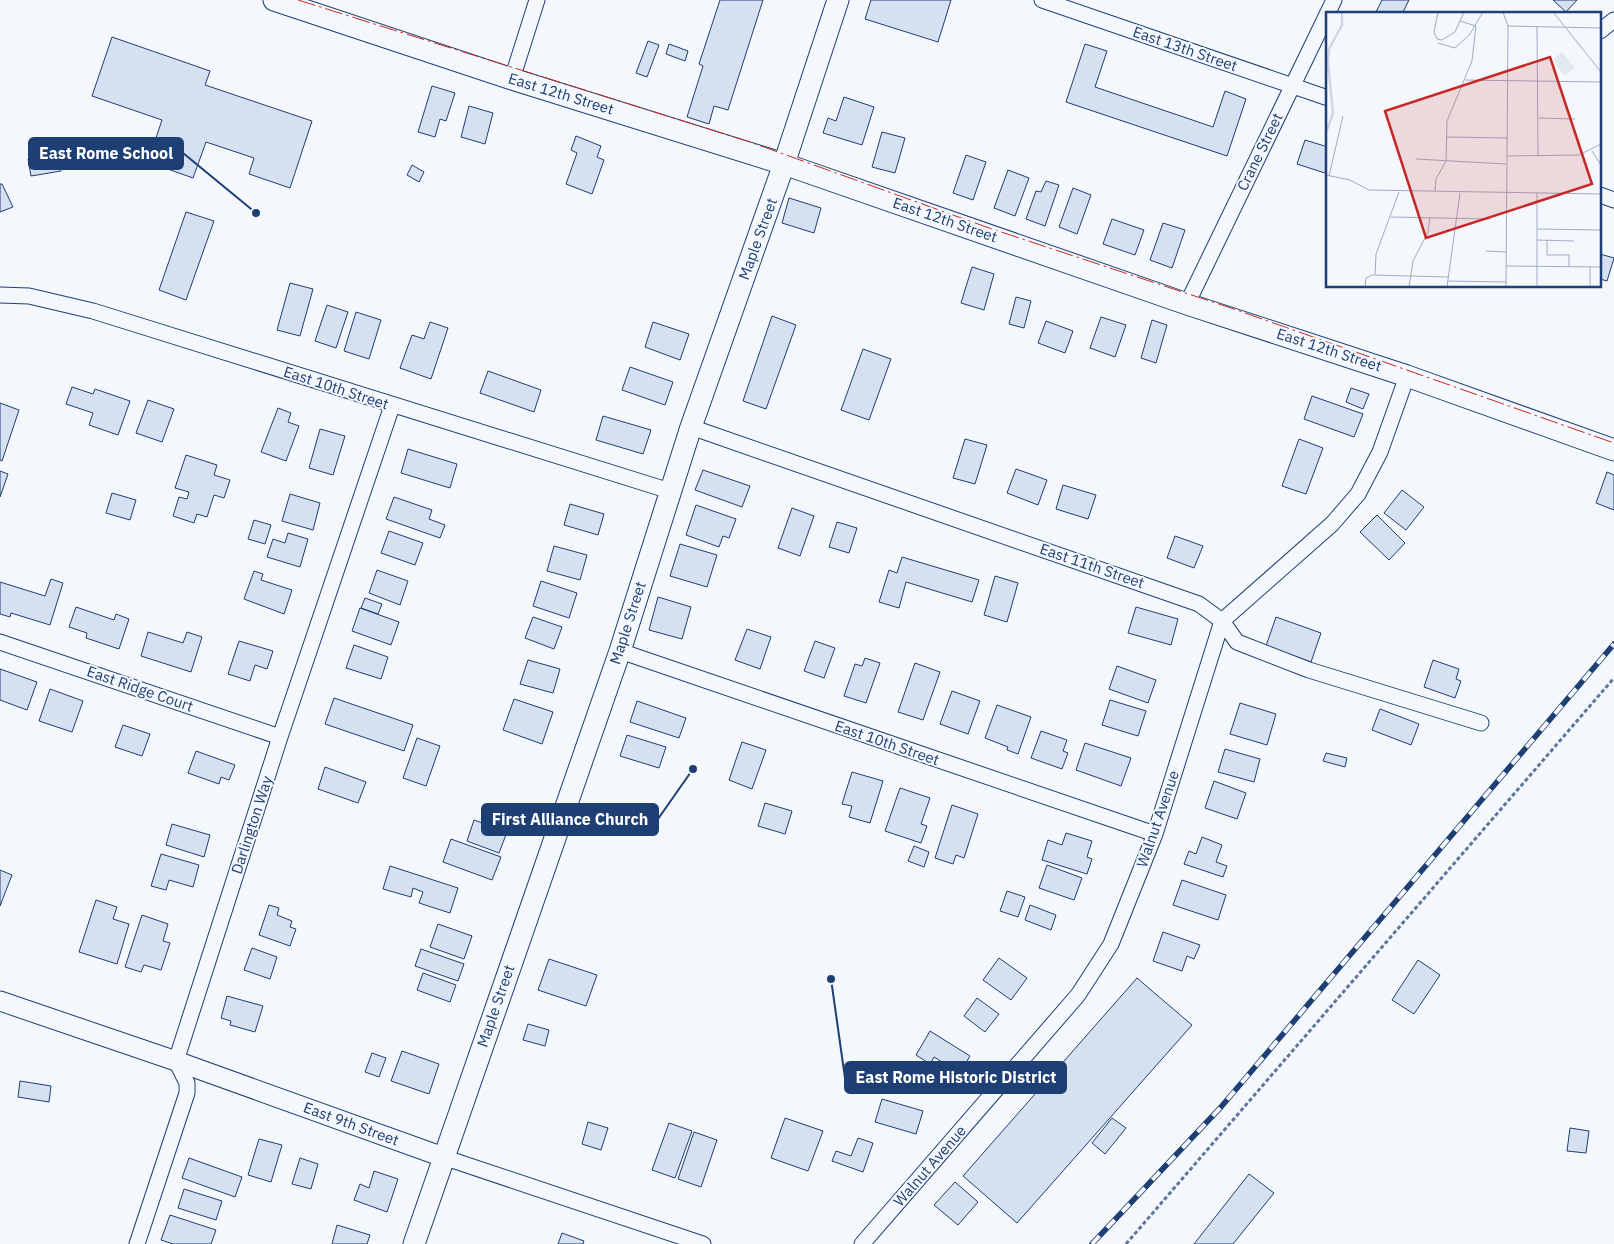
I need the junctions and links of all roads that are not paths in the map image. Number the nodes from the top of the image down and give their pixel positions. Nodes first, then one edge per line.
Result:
1 (274, 0) edge
2 (537, 0) edge
3 (838, 0) edge
4 (1042, 0) edge
5 (1334, 0) edge
6 (1328, 12) edge
7 (1326, 16) edge
8 (1614, 20) edge
9 (1602, 29) edge
10 (512, 79) junction
11 (1292, 85) junction
12 (1326, 97) edge
13 (784, 164) junction
14 (1602, 196) edge
15 (1614, 200) edge
16 (0, 295) edge
17 (1187, 304) junction
18 (1407, 376) junction
19 (392, 406) junction
20 (691, 426) junction
21 (1614, 450) edge
22 (670, 490) junction
23 (1222, 621) junction
24 (0, 642) edge
25 (620, 651) junction
26 (1481, 723) dead end
27 (280, 737) junction
28 (1155, 834) junction
29 (0, 1001) edge
30 (176, 1061) junction
31 (443, 1157) junction
32 (137, 1244) edge
33 (414, 1244) edge
34 (703, 1244) edge
35 (862, 1244) edge

1 - 10 main road, East 12th Street
2 - 10 street
3 - 13 main road, Maple Street
4 - 11 street, East 13th Street
5 - 6 street, Crane Street
7 - 11 street, Crane Street
8 - 9 street
10 - 13 main road, East 12th Street
11 - 12 street, East 13th Street
11 - 17 street, Crane Street
13 - 17 main road, East 12th Street
13 - 20 main road, Maple Street
14 - 15 street
16 - 19 street, East 10th Street
17 - 18 main road, East 12th Street
18 - 21 main road, East 12th Street
18 - 23 street
19 - 22 street, East 10th Street
19 - 27 street, Darlington Way
20 - 22 main road, Maple Street
20 - 23 street, East 11th Street
22 - 25 main road, Maple Street
23 - 26 street, East 11th Street
23 - 28 street, Walnut Avenue
24 - 27 street, East Ridge Court
25 - 28 street, East 10th Street
25 - 31 main road, Maple Street
27 - 30 street, Darlington Way
28 - 35 street, Walnut Avenue
29 - 30 street, East 9th Street
30 - 31 street, East 9th Street
30 - 32 street
31 - 33 main road, Maple Street
31 - 34 street, East 9th Street

